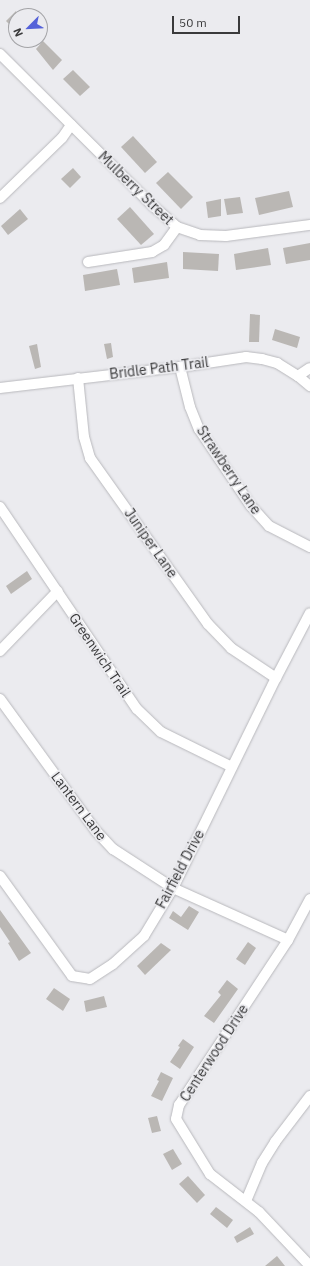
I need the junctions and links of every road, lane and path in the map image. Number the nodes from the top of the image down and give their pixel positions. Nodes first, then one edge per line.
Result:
1 (0, 54) edge
2 (71, 125) junction
3 (0, 198) edge
4 (310, 224) edge
5 (177, 227) junction
6 (88, 262) dead end
7 (180, 367) junction
8 (310, 368) edge
9 (298, 376) junction
10 (78, 378) junction
11 (310, 386) edge
12 (0, 388) edge
13 (0, 507) edge
14 (310, 547) edge
15 (58, 591) junction
16 (310, 614) edge
17 (0, 651) edge
18 (276, 678) junction
19 (0, 699) edge
20 (232, 767) junction
21 (0, 876) edge
22 (173, 888) junction
23 (310, 899) edge
24 (288, 940) junction
25 (310, 1096) edge
26 (246, 1201) junction
27 (309, 1262) edge

1 - 2 street, Mulberry Street
2 - 3 street
2 - 5 street, Mulberry Street
4 - 5 street, Mulberry Street
5 - 6 street
7 - 9 street, Bridle Path Trail
7 - 10 street, Bridle Path Trail
7 - 14 street, Strawberry Lane
8 - 9 street
9 - 11 street, Bridle Path Trail
10 - 12 street, Bridle Path Trail
10 - 18 street, Juniper Lane
13 - 15 street, Greenwich Trail
15 - 17 street
15 - 20 street, Greenwich Trail
16 - 18 street, Fairfield Drive
18 - 20 street, Fairfield Drive
19 - 22 street, Lantern Lane
20 - 22 street, Fairfield Drive
21 - 22 street, Fairfield Drive
22 - 24 street, Lantern Lane
23 - 24 street, Centerwood Drive
24 - 26 street, Centerwood Drive
25 - 26 street
26 - 27 street, Centerwood Drive

